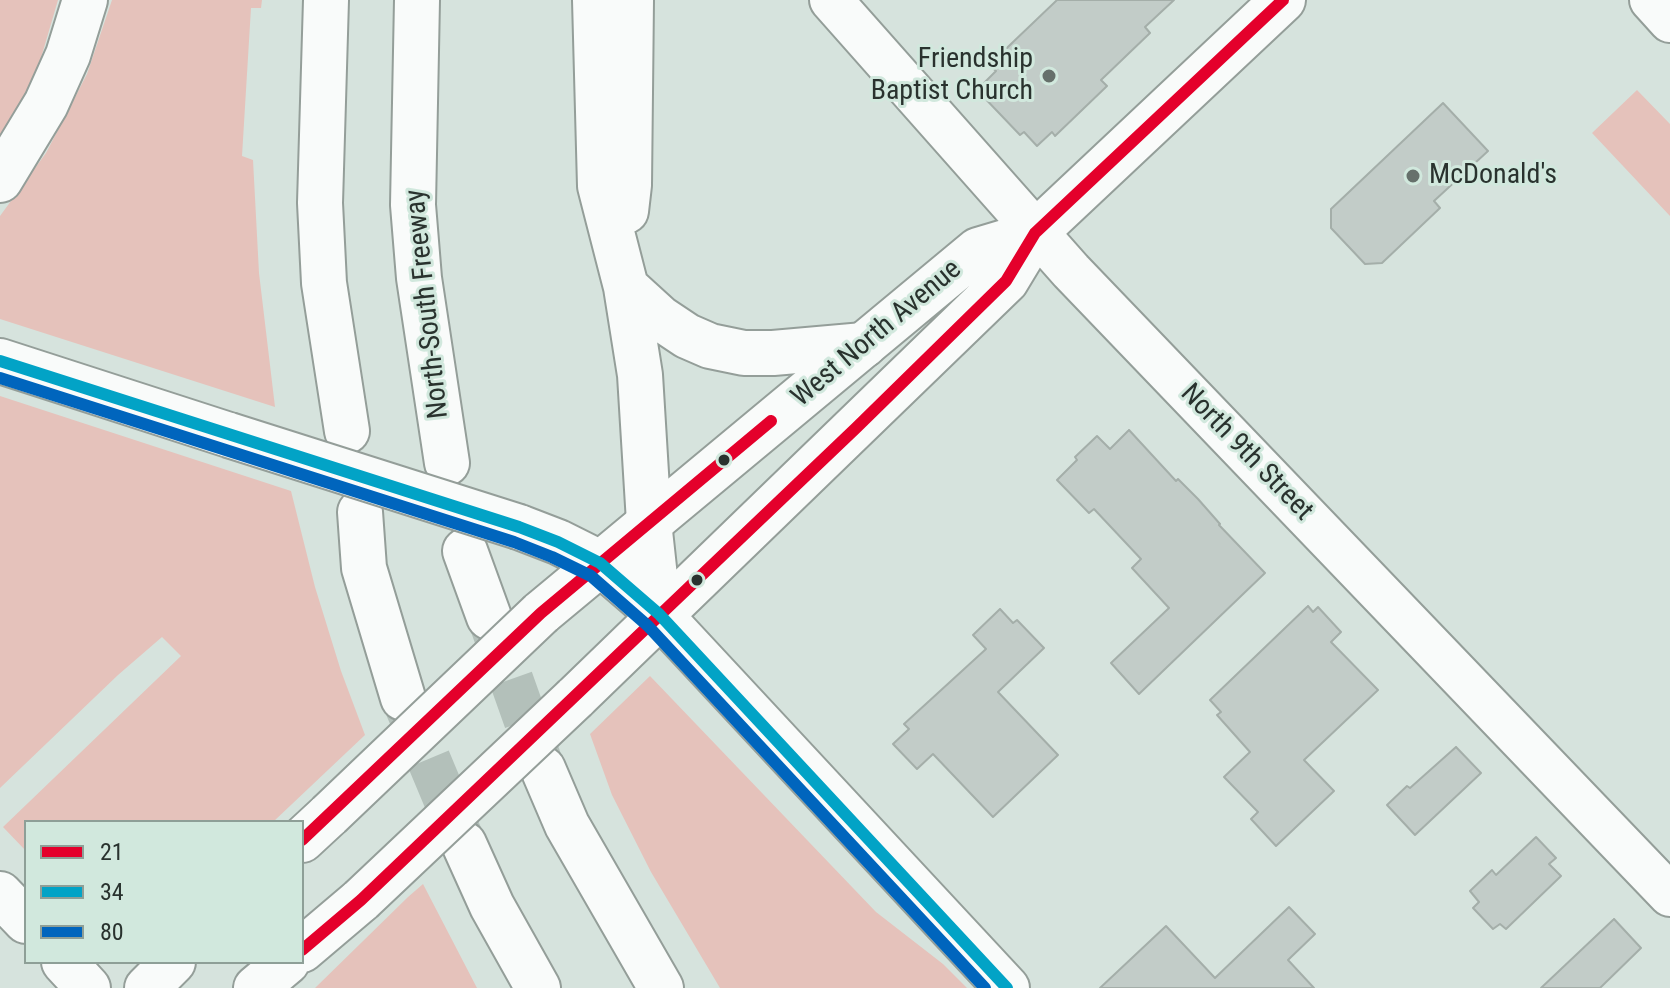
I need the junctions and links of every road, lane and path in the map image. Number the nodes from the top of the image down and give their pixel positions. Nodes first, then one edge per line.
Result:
1 (85, 0) edge
2 (326, 0) edge
3 (417, 0) edge
4 (595, 0) edge
5 (631, 0) edge
6 (1283, 0) edge
7 (1651, 0) edge
8 (831, 1) edge
9 (1670, 21) edge
10 (0, 180) edge
11 (1035, 233) junction
12 (623, 274) junction
13 (864, 345) junction
14 (0, 361) edge
15 (347, 431) dead end
16 (447, 463) dead end
17 (360, 512) dead end
18 (649, 522) junction
19 (465, 551) dead end
20 (600, 563) junction
21 (659, 614) junction
22 (489, 617) tunnel mouth
23 (403, 698) tunnel mouth
24 (543, 769) tunnel mouth
25 (316, 828) edge
26 (464, 844) tunnel mouth
27 (0, 894) edge
28 (1670, 895) edge
29 (24, 919) edge
30 (304, 948) edge
31 (66, 964) edge
32 (171, 964) edge
33 (285, 964) edge
34 (88, 988) edge
35 (147, 988) edge
36 (256, 988) edge
37 (538, 988) edge
38 (661, 988) edge
39 (1007, 988) edge

1 - 10 main road
2 - 15 main road
3 - 16 main road, North-South Freeway
4 - 12 main road
5 - 12 main road
6 - 11 main road, West North Avenue
7 - 9 street
8 - 11 street, North 9th Street
11 - 13 main road, West North Avenue
11 - 21 main road, West North Avenue
11 - 28 street, North 9th Street
12 - 13 main road
12 - 18 main road
13 - 18 main road, West North Avenue
14 - 20 main road, bridge
17 - 23 main road
18 - 20 main road, West North Avenue
18 - 21 main road
19 - 22 main road
20 - 21 main road
20 - 25 main road, West North Avenue, bridge
21 - 30 main road, West North Avenue, bridge
21 - 39 main road
24 - 38 main road
26 - 37 main road
27 - 29 main road
31 - 34 main road
32 - 35 main road
33 - 36 main road

